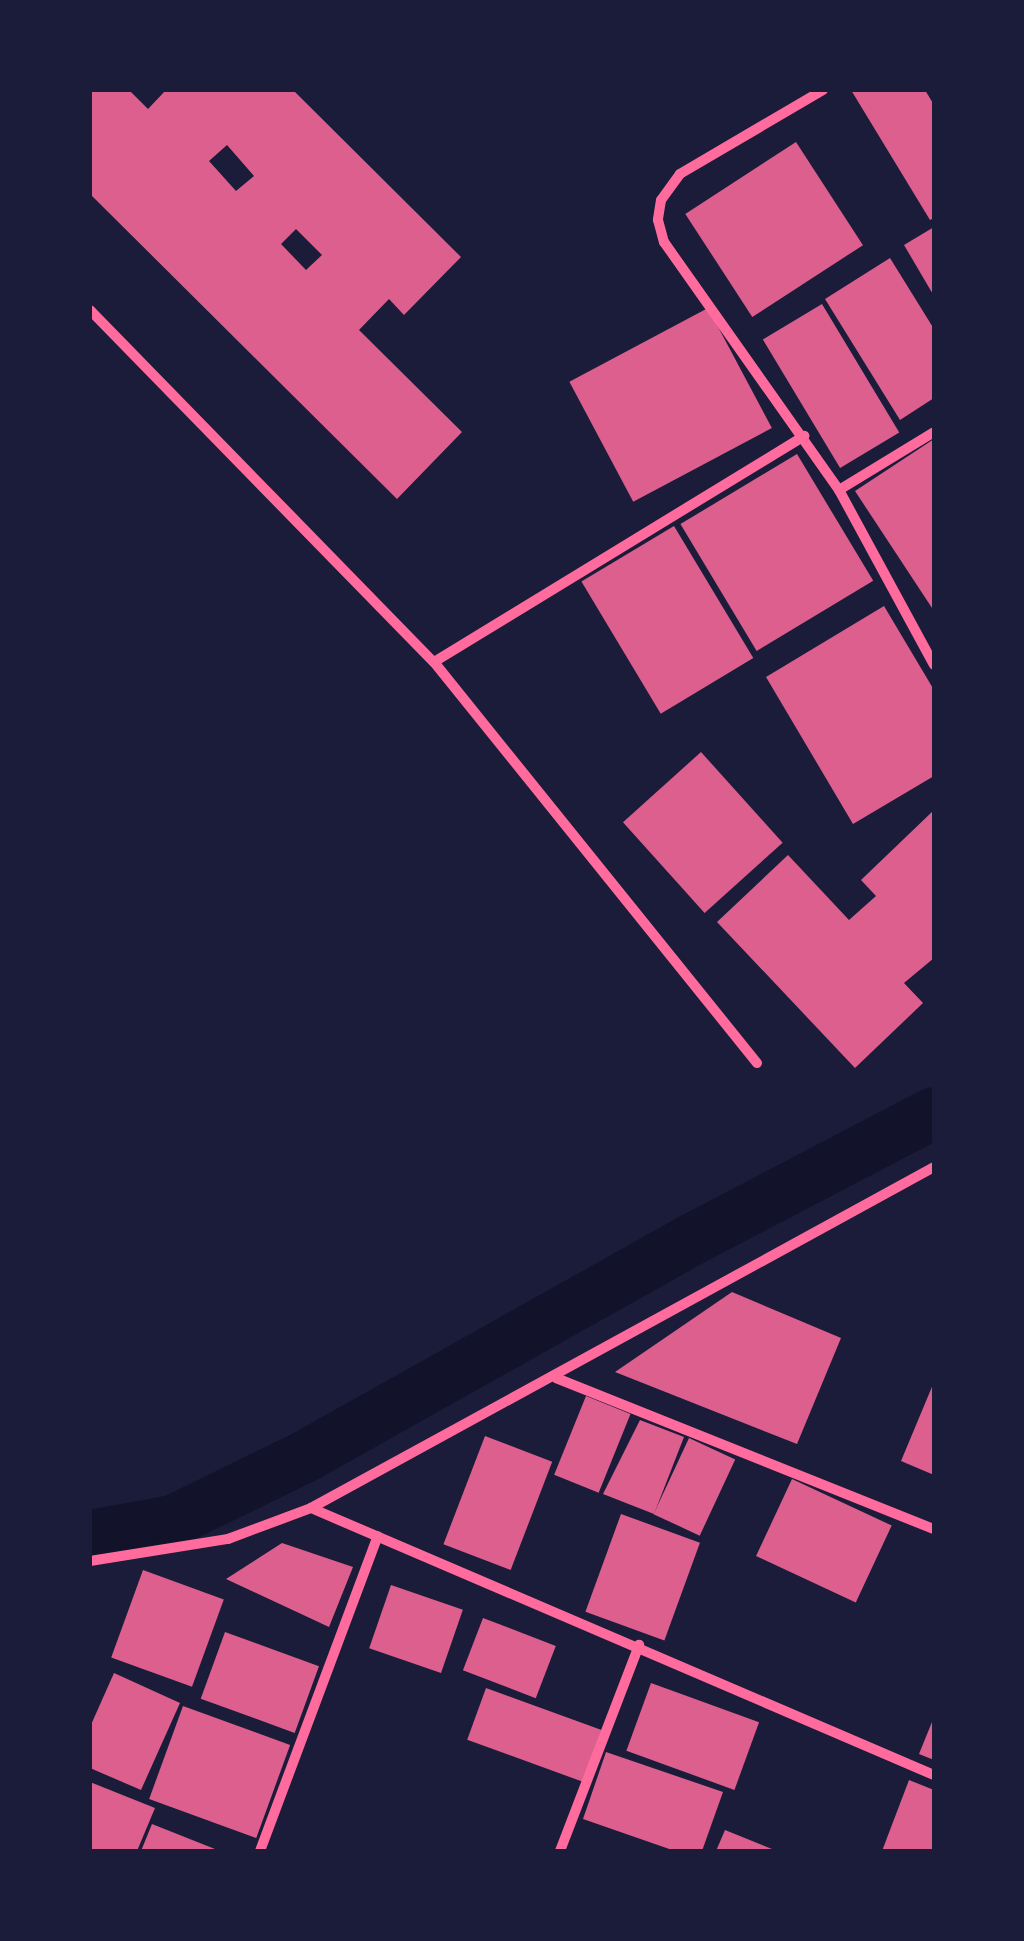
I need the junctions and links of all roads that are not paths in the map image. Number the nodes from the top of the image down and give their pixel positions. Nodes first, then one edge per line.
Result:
1 (823, 90) edge
2 (90, 310) edge
3 (934, 432) edge
4 (804, 436) junction
5 (839, 490) junction
6 (434, 662) junction
7 (934, 665) edge
8 (757, 1064) dead end
9 (934, 1167) edge
10 (556, 1378) junction
11 (311, 1508) junction
12 (934, 1529) edge
13 (378, 1536) junction
14 (90, 1560) edge
15 (640, 1645) junction
16 (934, 1774) edge
17 (260, 1851) edge
18 (560, 1851) edge

1 - 4 street
2 - 6 street
3 - 5 street
4 - 5 street
4 - 6 street
5 - 7 street
6 - 8 street
9 - 10 street
10 - 11 street
10 - 12 street
11 - 13 street
11 - 14 street
13 - 15 street
13 - 17 street
15 - 16 street
15 - 18 street

